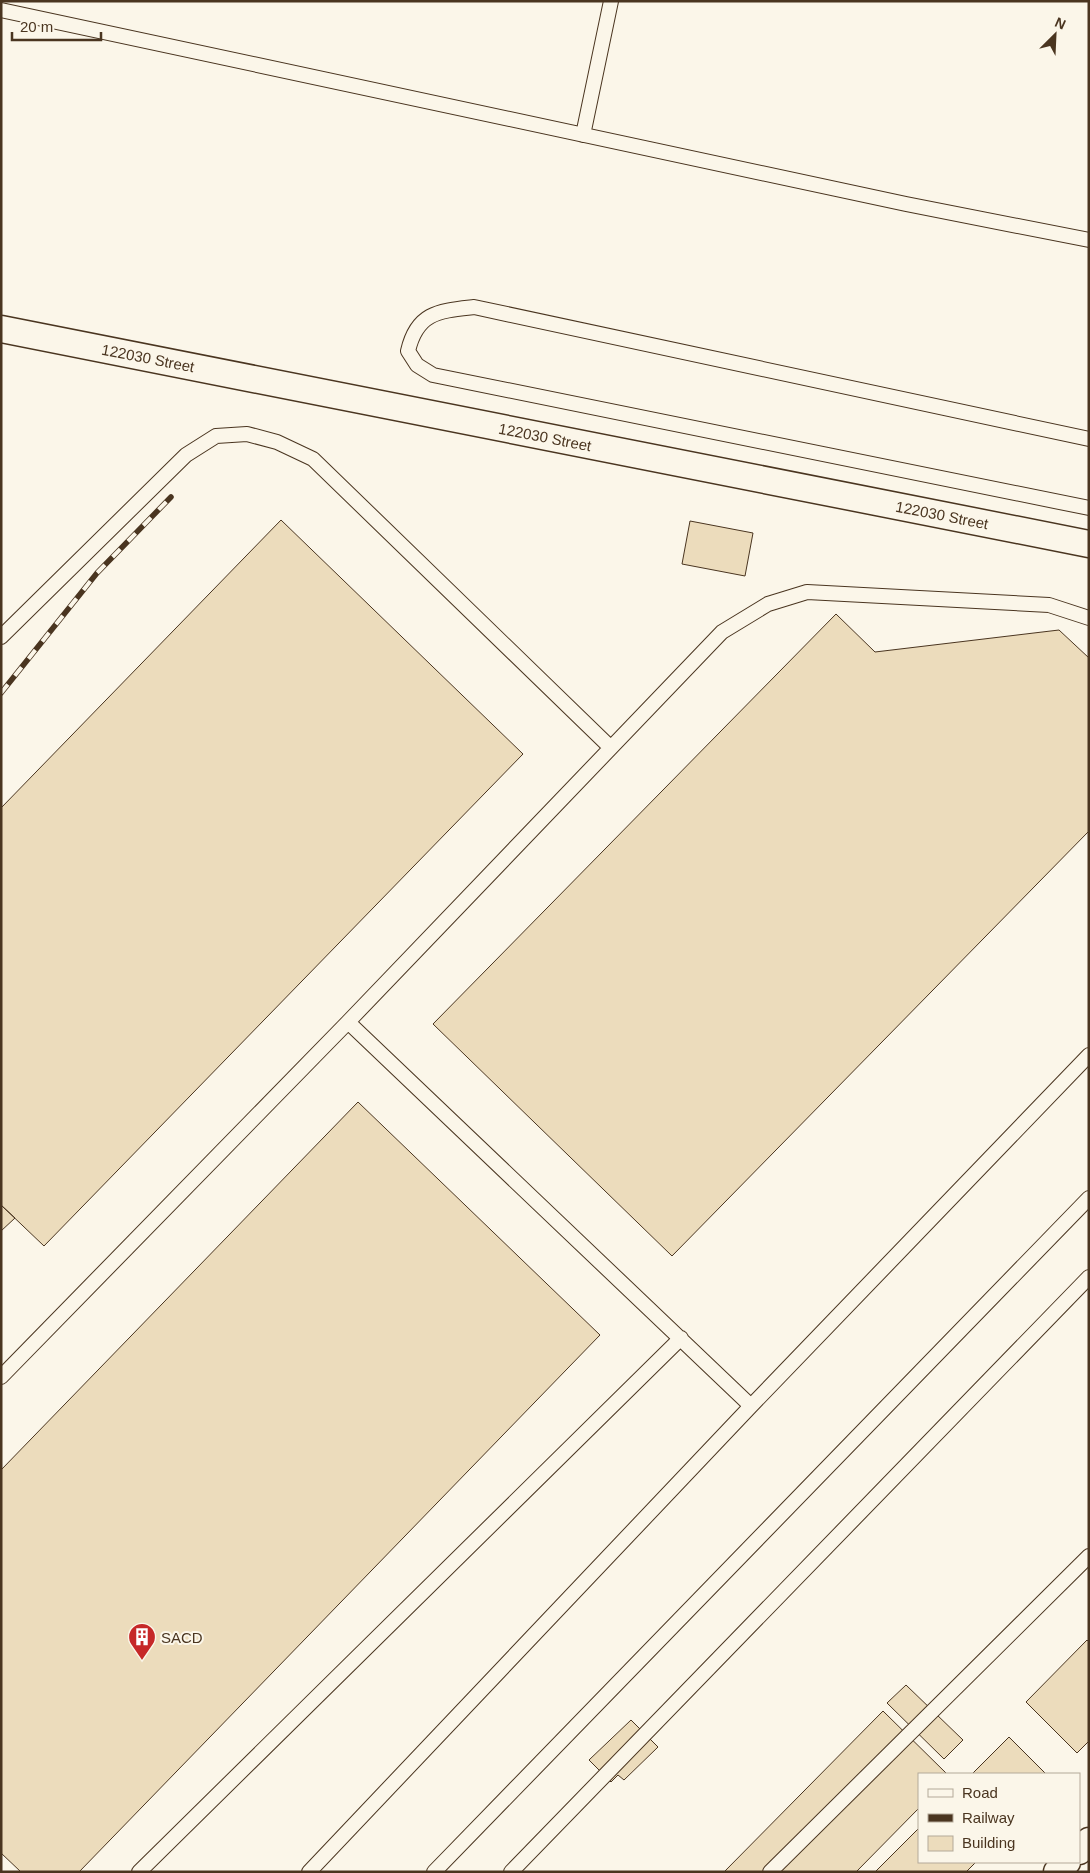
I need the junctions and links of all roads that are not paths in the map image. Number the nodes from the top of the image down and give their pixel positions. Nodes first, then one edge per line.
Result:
1 (611, 1) edge
2 (1, 10) edge
3 (583, 135) junction
4 (1089, 240) edge
5 (1, 329) edge
6 (1089, 440) edge
7 (1089, 508) edge
8 (1089, 544) edge
9 (1089, 618) edge
10 (1, 637) edge
11 (610, 747) junction
12 (348, 1022) junction
13 (1089, 1055) edge
14 (1089, 1198) edge
15 (1089, 1277) edge
16 (681, 1338) junction
17 (1, 1377) edge
18 (751, 1406) junction
19 (1089, 1556) edge
20 (1089, 1841) edge
21 (1080, 1850) edge
22 (1067, 1863) edge
23 (139, 1872) edge
24 (309, 1872) edge
25 (434, 1872) edge
26 (511, 1872) edge
27 (770, 1872) edge
28 (1057, 1872) edge

1 - 3 lane
2 - 3 lane
3 - 4 lane
5 - 8 street, 122030 Street
6 - 7 lane
9 - 11 lane
10 - 11 lane
11 - 12 lane
12 - 16 lane
12 - 17 lane
13 - 18 lane
14 - 25 lane
15 - 26 lane
16 - 18 lane
16 - 23 lane
18 - 24 lane
19 - 27 lane
20 - 21 street
22 - 28 street

